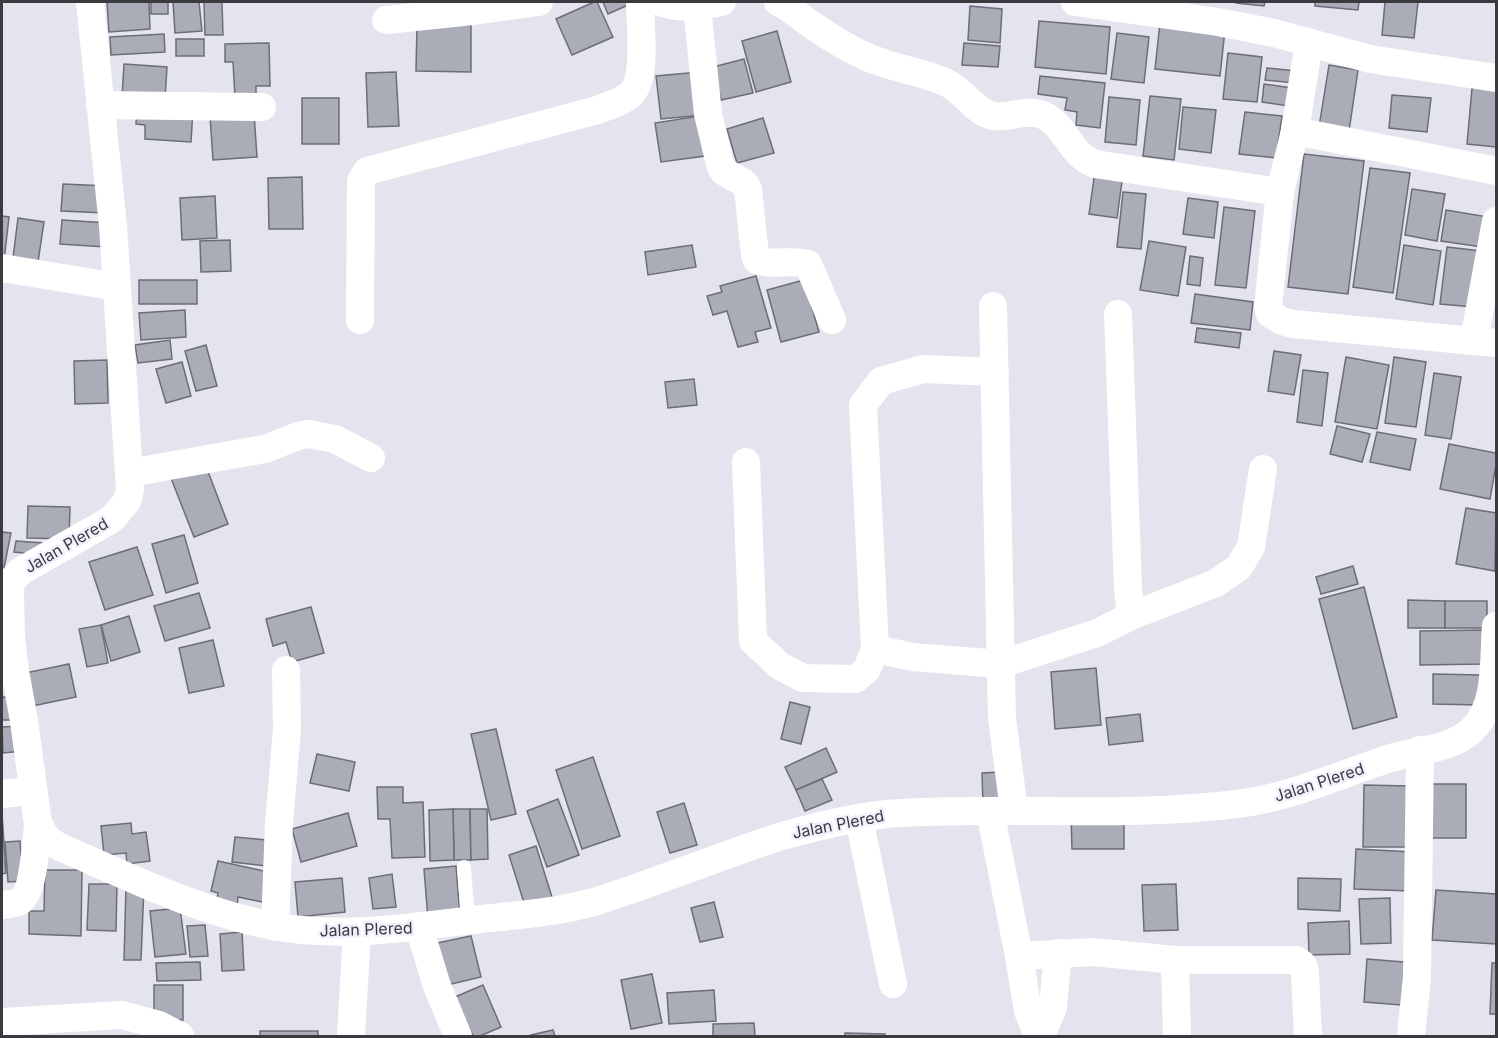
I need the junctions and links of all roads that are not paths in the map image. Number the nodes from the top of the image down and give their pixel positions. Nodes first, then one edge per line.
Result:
1 (90, 2) edge
2 (539, 2) edge
3 (640, 2) edge
4 (660, 2) edge
5 (778, 2) edge
6 (1075, 2) edge
7 (709, 4) edge
8 (1107, 4) edge
9 (386, 21) dead end
10 (1310, 42) junction
11 (1497, 78) edge
12 (100, 105) junction
13 (262, 107) dead end
14 (1295, 131) junction
15 (1497, 171) edge
16 (1280, 192) junction
17 (1497, 221) edge
18 (2, 268) edge
19 (117, 286) junction
20 (993, 306) dead end
21 (1118, 314) dead end
22 (360, 320) dead end
23 (832, 320) dead end
24 (1485, 342) edge
25 (994, 372) junction
26 (371, 458) dead end
27 (746, 462) dead end
28 (1263, 469) dead end
29 (129, 473) junction
30 (1131, 616) junction
31 (1497, 626) edge
32 (875, 649) junction
33 (1000, 664) junction
34 (286, 670) dead end
35 (1419, 750) junction
36 (33, 791) junction
37 (2, 795) edge
38 (1002, 811) junction
39 (859, 818) junction
40 (38, 824) junction
41 (464, 867) dead end
42 (2, 905) edge
43 (468, 921) junction
44 (275, 927) junction
45 (419, 927) junction
46 (357, 931) junction
47 (1058, 953) junction
48 (1019, 956) junction
49 (1176, 960) junction
50 (893, 984) dead end
51 (2, 1022) edge
52 (180, 1036) edge
53 (351, 1036) edge
54 (458, 1036) edge
55 (1040, 1036) edge
56 (1177, 1036) edge
57 (1308, 1036) edge
58 (1411, 1036) edge

1 - 12 street, Jalan Plered
2 - 9 street
3 - 22 street
4 - 7 street
5 - 16 street
6 - 8 street
7 - 23 street
8 - 10 street
10 - 11 street
10 - 14 street
12 - 13 street
12 - 19 street, Jalan Plered
14 - 15 street
14 - 16 street
16 - 24 street
17 - 24 street
18 - 19 street
19 - 29 street, Jalan Plered
20 - 25 street
21 - 30 street
25 - 32 street
25 - 33 street
26 - 29 street
27 - 32 street
28 - 30 street
29 - 36 street, Jalan Plered
30 - 33 street
31 - 35 street, Jalan Plered
32 - 33 street
33 - 38 street
34 - 44 street
35 - 38 street, Jalan Plered
35 - 58 street
36 - 37 street
36 - 40 street, Jalan Plered
38 - 39 street, Jalan Plered
38 - 48 street
39 - 43 street, Jalan Plered
39 - 50 street
40 - 42 street
40 - 44 street, Jalan Plered
41 - 43 lane
43 - 45 street, Jalan Plered
44 - 46 street, Jalan Plered
45 - 46 street, Jalan Plered
45 - 54 street
46 - 53 street
47 - 48 street
47 - 49 street
47 - 55 street
48 - 55 street
49 - 56 street
49 - 57 street
51 - 52 street

